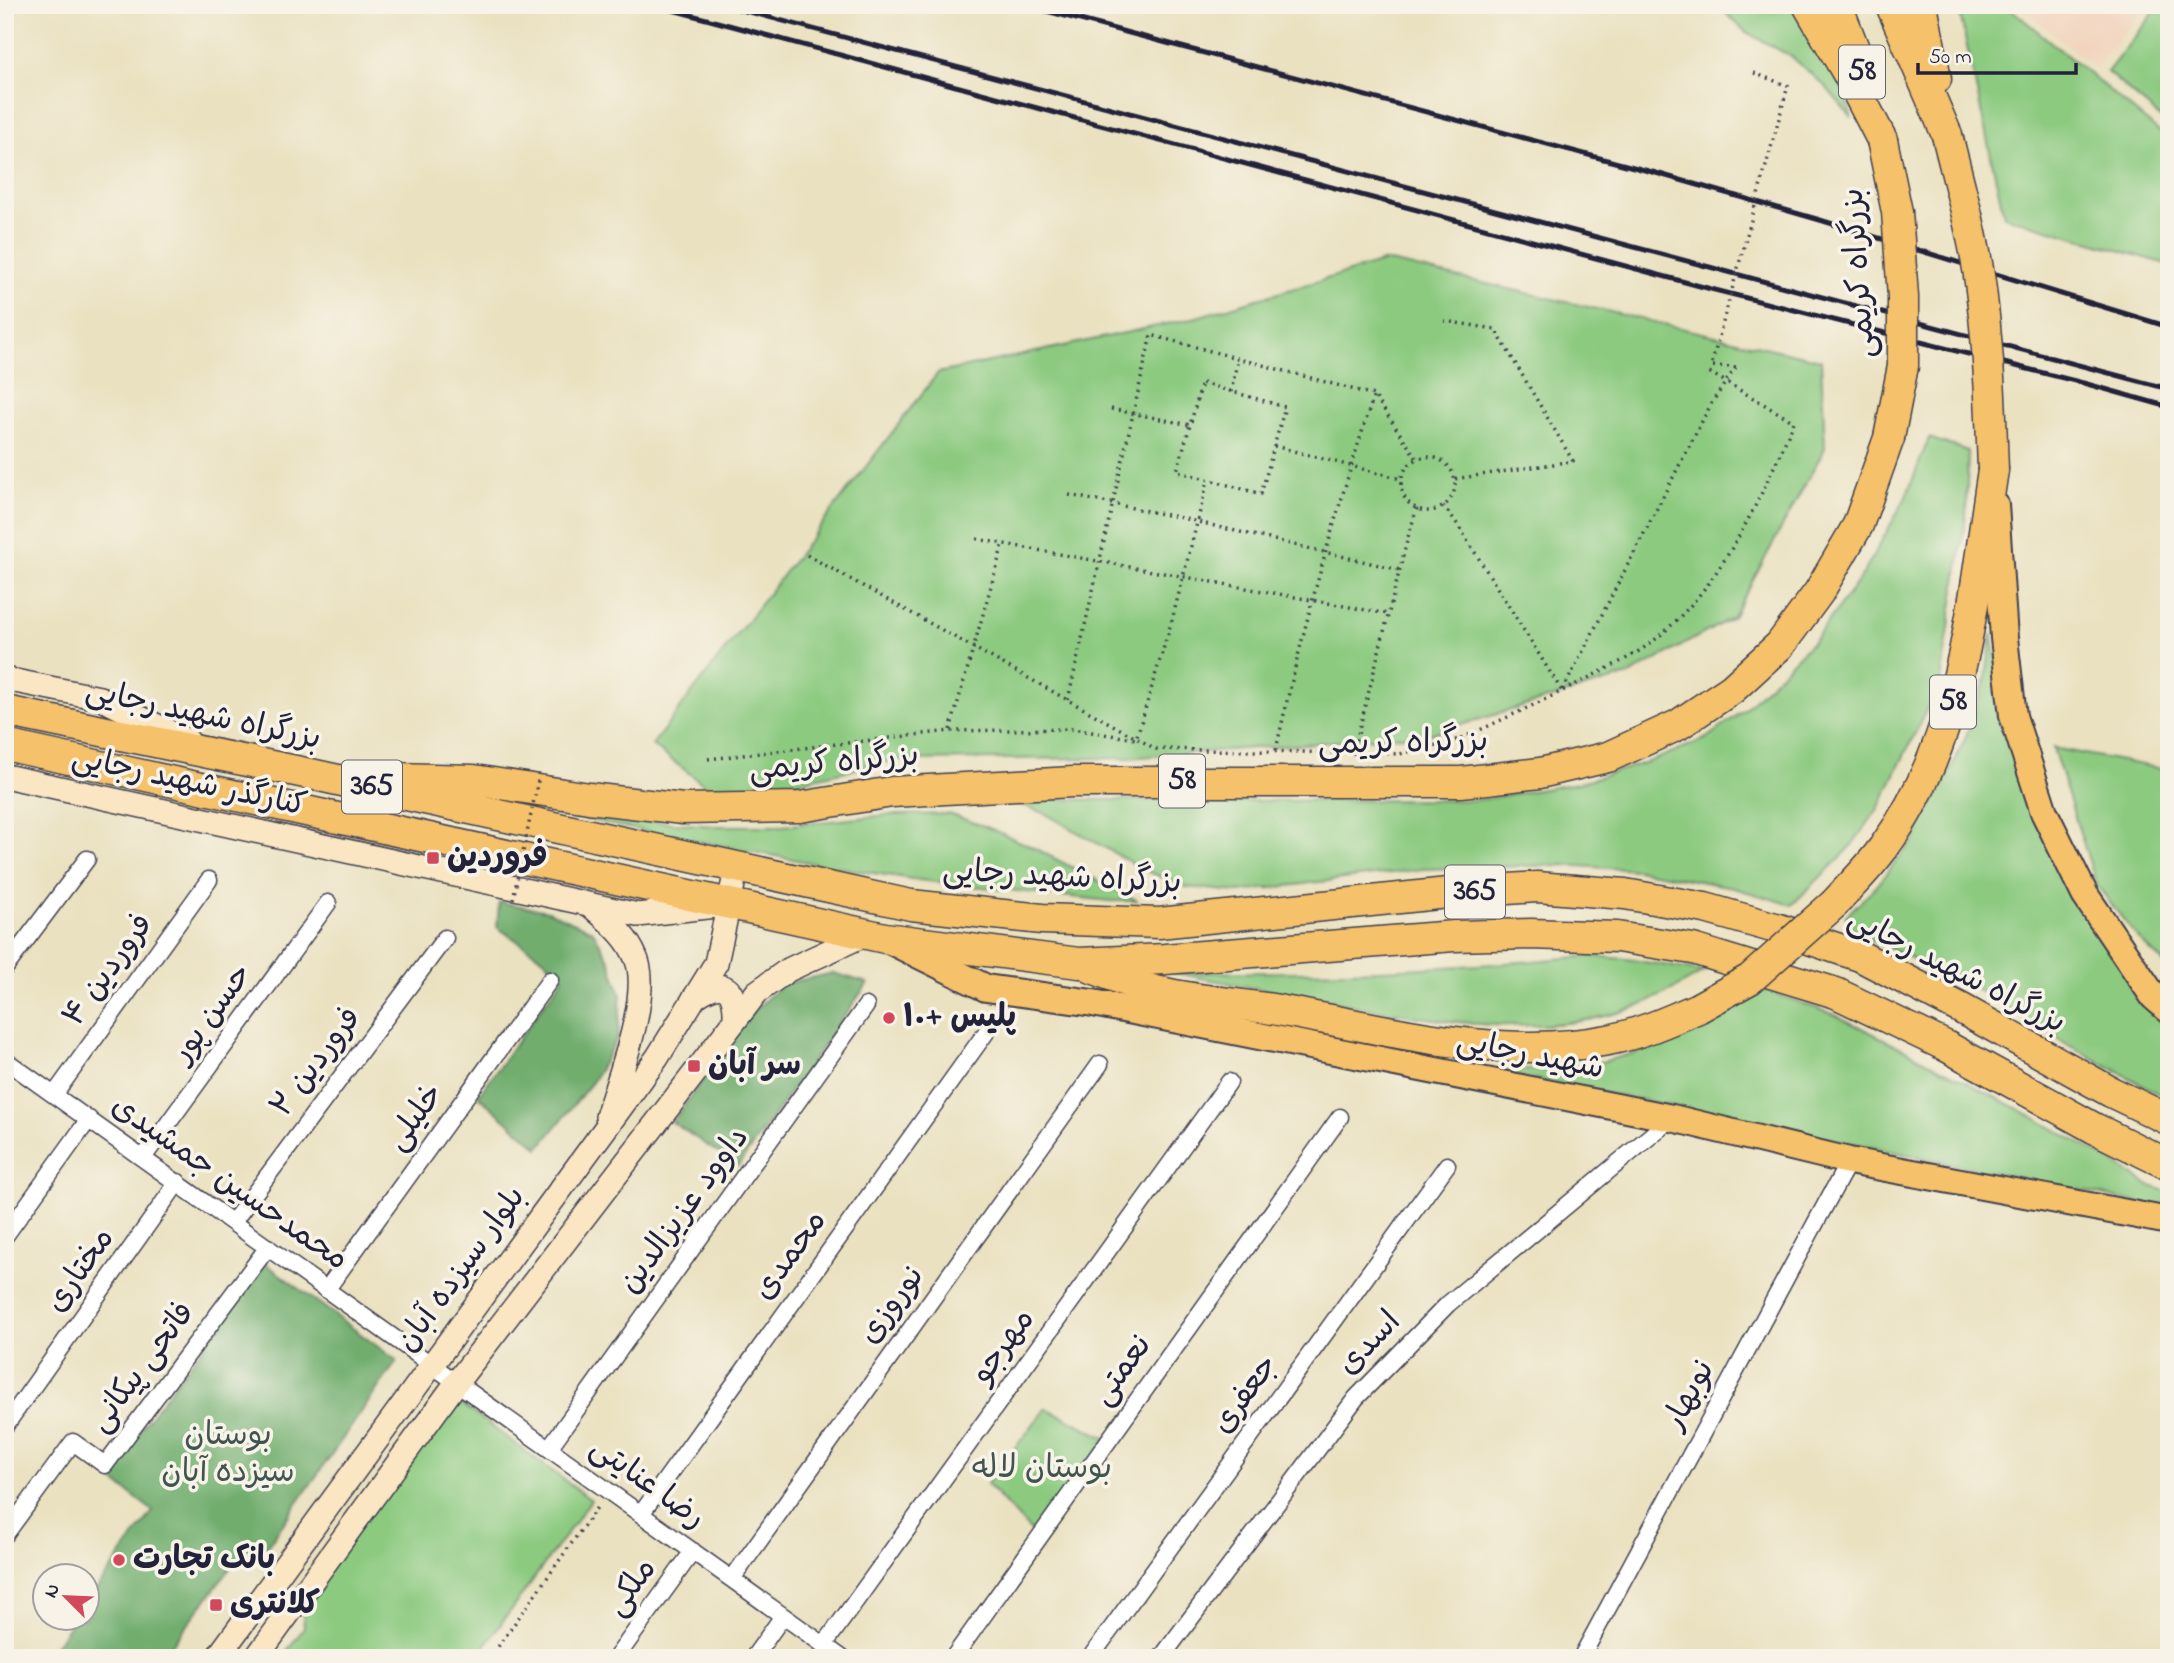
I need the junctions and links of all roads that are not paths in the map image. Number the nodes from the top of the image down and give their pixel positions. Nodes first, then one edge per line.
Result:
1 (1808, 5) edge
2 (1837, 5) edge
3 (1891, 5) edge
4 (1922, 5) edge
5 (1947, 135) junction
6 (1882, 140) junction
7 (1993, 470) junction
8 (5, 679) edge
9 (5, 711) edge
10 (5, 746) edge
11 (212, 753) junction
12 (315, 775) junction
13 (5, 776) edge
14 (87, 859) dead end
15 (737, 866) junction
16 (209, 880) dead end
17 (328, 903) dead end
18 (587, 904) junction
19 (729, 904) junction
20 (875, 936) junction
21 (446, 938) dead end
22 (1079, 963) junction
23 (5, 968) edge
24 (550, 980) dead end
25 (694, 998) junction
26 (866, 1006) dead end
27 (2169, 1010) edge
28 (735, 1018) junction
29 (987, 1031) dead end
30 (5, 1060) edge
31 (1100, 1064) dead end
32 (1230, 1082) dead end
33 (54, 1095) junction
34 (1340, 1117) dead end
35 (1672, 1118) junction
36 (89, 1119) junction
37 (2169, 1121) edge
38 (602, 1134) junction
39 (143, 1158) junction
40 (1849, 1161) junction
41 (1447, 1165) dead end
42 (2169, 1165) edge
43 (178, 1182) junction
44 (2169, 1221) edge
45 (233, 1222) junction
46 (5, 1236) edge
47 (268, 1247) junction
48 (327, 1289) junction
49 (426, 1359) junction
50 (457, 1382) junction
51 (5, 1426) edge
52 (549, 1448) junction
53 (641, 1514) junction
54 (5, 1535) edge
55 (693, 1551) junction
56 (732, 1579) junction
57 (783, 1616) junction
58 (824, 1645) junction
59 (217, 1658) edge
60 (256, 1658) edge
61 (616, 1658) edge
62 (753, 1658) edge
63 (842, 1658) edge
64 (953, 1658) edge
65 (1090, 1658) edge
66 (1161, 1658) edge
67 (1581, 1658) edge

1 - 6 highway
2 - 6 highway, بزرگراه کریمی / 58
3 - 5 highway, 58
4 - 5 highway
5 - 7 highway, 58, bridge
6 - 12 highway, بزرگراه کریمی / 58, bridge
7 - 22 highway, 58, bridge
7 - 27 main road
8 - 11 main road, کنارگذر شهید رجایی
9 - 11 highway, بزرگراه شهید رجایی / 365
10 - 19 highway, 365
11 - 12 highway, بزرگراه شهید رجایی / 365
12 - 15 highway, بزرگراه شهید رجایی / 365
13 - 18 main road, کنارگذر شهید رجایی
14 - 23 street
15 - 19 main road, بلوار سیزده آبان
15 - 37 highway, بزرگراه شهید رجایی / 365
16 - 33 street, فروردین ۴
17 - 39 street, حسن پور
18 - 19 main road, کنارگذر شهید رجایی
18 - 38 main road
19 - 20 highway, 365
19 - 25 main road, بلوار سیزده آبان
20 - 22 highway, 365
20 - 28 main road, بلوار سیزده آبان
20 - 35 main road, شهید رجایی
21 - 45 street, فروردین ۲
22 - 42 highway, 365
24 - 48 street, خلیلی
25 - 28 main road
25 - 38 main road, بلوار سیزده آبان
26 - 52 street, داوود عزیزالدین
28 - 50 main road, بلوار سیزده آبان
29 - 53 street, محمدی
30 - 33 street, محمدحسین جمشیدی
31 - 56 street, نوروزی
32 - 58 street, مهرجو
33 - 36 street, محمدحسین جمشیدی
34 - 64 street, نعمتی
35 - 40 main road, شهید رجایی
35 - 66 street, اسدی
36 - 39 street, محمدحسین جمشیدی
36 - 46 street
38 - 49 main road, بلوار سیزده آبان
39 - 43 street, محمدحسین جمشیدی
40 - 44 main road, شهید رجایی
40 - 67 street, نوبهار
41 - 65 street, جعفری
43 - 45 street, محمدحسین جمشیدی
43 - 51 street, مختاری
45 - 47 street, محمدحسین جمشیدی
47 - 48 street, محمدحسین جمشیدی
47 - 54 street, فاتحی پیکانی
48 - 49 street, محمدحسین جمشیدی
49 - 50 street, رضا عنایتی
49 - 59 main road, بلوار سیزده آبان
50 - 52 street, رضا عنایتی
50 - 60 main road, بلوار سیزده آبان
52 - 53 street, رضا عنایتی
53 - 55 street, رضا عنایتی
55 - 56 street, رضا عنایتی
55 - 61 street, ملکی
56 - 57 street, رضا عنایتی
57 - 58 street, رضا عنایتی
57 - 62 street
58 - 63 street, رضا عنایتی

